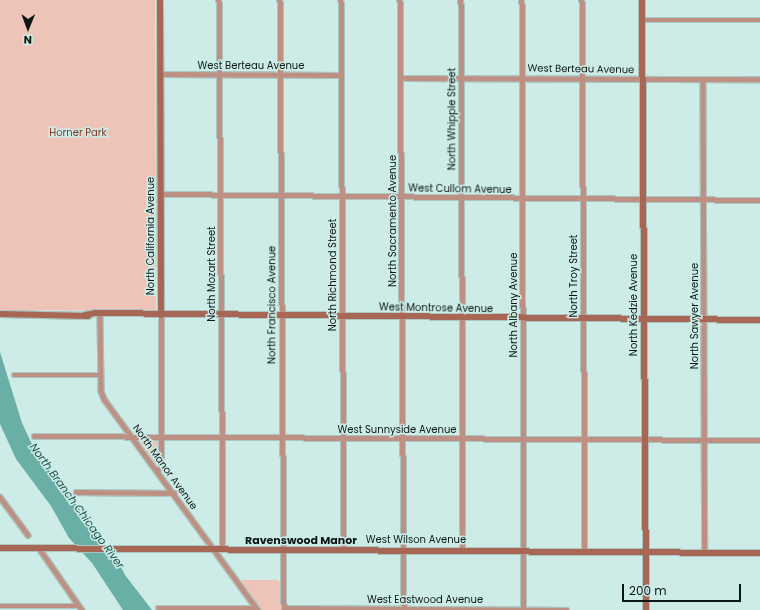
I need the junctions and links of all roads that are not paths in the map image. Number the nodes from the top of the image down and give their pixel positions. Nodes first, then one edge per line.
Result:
1 (160, 0) edge
2 (219, 0) edge
3 (280, 0) edge
4 (340, 0) edge
5 (400, 0) edge
6 (461, 0) edge
7 (522, 0) edge
8 (582, 0) edge
9 (642, 0) edge
10 (642, 20) junction
11 (760, 20) edge
12 (160, 74) junction
13 (220, 74) junction
14 (280, 75) junction
15 (341, 75) junction
16 (401, 78) junction
17 (461, 78) junction
18 (522, 78) junction
19 (582, 78) junction
20 (642, 79) junction
21 (760, 79) edge
22 (703, 80) junction
23 (161, 194) junction
24 (220, 194) junction
25 (280, 195) junction
26 (342, 195) junction
27 (402, 197) junction
28 (462, 198) junction
29 (522, 198) junction
30 (583, 198) junction
31 (643, 199) junction
32 (704, 199) junction
33 (760, 200) edge
34 (0, 314) edge
35 (112, 314) junction
36 (85, 315) junction
37 (161, 315) junction
38 (221, 315) junction
39 (281, 316) junction
40 (342, 317) junction
41 (402, 317) junction
42 (101, 318) junction
43 (463, 318) junction
44 (523, 318) junction
45 (583, 319) junction
46 (644, 320) junction
47 (704, 320) junction
48 (760, 320) edge
49 (14, 375) dead end
50 (101, 375) junction
51 (34, 436) dead end
52 (132, 436) junction
53 (161, 437) junction
54 (222, 437) junction
55 (282, 438) junction
56 (343, 438) junction
57 (403, 439) junction
58 (463, 439) junction
59 (524, 439) junction
60 (584, 440) junction
61 (645, 440) junction
62 (704, 440) junction
63 (760, 440) edge
64 (157, 470) junction
65 (76, 492) dead end
66 (174, 493) junction
67 (0, 497) edge
68 (28, 535) dead end
69 (0, 548) edge
70 (39, 548) junction
71 (214, 549) junction
72 (223, 549) junction
73 (283, 549) junction
74 (344, 550) junction
75 (404, 550) junction
76 (463, 551) junction
77 (524, 551) junction
78 (585, 552) junction
79 (645, 552) junction
80 (705, 553) junction
81 (760, 553) edge
82 (0, 606) edge
83 (80, 608) edge
84 (158, 608) dead end
85 (257, 609) edge
86 (284, 609) edge
87 (404, 609) edge
88 (524, 610) edge
89 (566, 610) edge
90 (646, 610) edge

1 - 12 main road, North California Avenue
2 - 13 street, North Mozart Street
3 - 14 street, North Francisco Avenue
4 - 15 street, North Richmond Street
5 - 16 street, North Sacramento Avenue
6 - 17 street, North Whipple Street
7 - 18 street, North Albany Avenue
8 - 19 street, North Troy Street
9 - 10 main road, North Kedzie Avenue
10 - 11 street
10 - 20 main road, North Kedzie Avenue
12 - 13 street, West Berteau Avenue
12 - 23 main road, North California Avenue
13 - 14 street, West Berteau Avenue
13 - 24 street, North Mozart Street
14 - 15 street, West Berteau Avenue
14 - 25 street, North Francisco Avenue
15 - 26 street, North Richmond Street
16 - 17 street, West Berteau Avenue
16 - 27 street, North Sacramento Avenue
17 - 18 street, West Berteau Avenue
17 - 28 street, North Whipple Street
18 - 19 street, West Berteau Avenue
18 - 29 street, North Albany Avenue
19 - 20 street, West Berteau Avenue
19 - 30 street, North Troy Street
20 - 22 street, West Berteau Avenue
20 - 31 main road, North Kedzie Avenue
21 - 22 street, West Berteau Avenue
22 - 32 street, North Sawyer Avenue
23 - 24 street, West Cullom Avenue
23 - 37 main road, North California Avenue
24 - 25 street, West Cullom Avenue
24 - 38 street, North Mozart Street
25 - 26 street, West Cullom Avenue
25 - 39 street, North Francisco Avenue
26 - 27 street, West Cullom Avenue
26 - 40 street, North Richmond Street
27 - 28 street, West Cullom Avenue
27 - 41 street, North Sacramento Avenue
28 - 29 street, West Cullom Avenue
28 - 43 street, North Whipple Street
29 - 30 street, West Cullom Avenue
29 - 44 street, North Albany Avenue
30 - 31 street, West Cullom Avenue
30 - 45 street, North Troy Street
31 - 32 street, West Cullom Avenue
31 - 46 main road, North Kedzie Avenue
32 - 33 street, West Cullom Avenue
32 - 47 street, North Sawyer Avenue
34 - 36 main road, West Montrose Avenue
35 - 36 main road, West Montrose Avenue
35 - 37 main road, West Montrose Avenue
35 - 42 main road, West Montrose Avenue
36 - 42 main road, West Montrose Avenue
37 - 38 main road, West Montrose Avenue
37 - 53 street, North California Avenue
38 - 39 main road, West Montrose Avenue
38 - 54 street, North Mozart Street
39 - 40 main road, West Montrose Avenue
39 - 55 street, North Francisco Avenue
40 - 41 main road, West Montrose Avenue
40 - 56 street, North Richmond Street
41 - 43 main road, West Montrose Avenue
41 - 57 street, North Sacramento Avenue
42 - 50 street, North Manor Avenue
43 - 44 main road, West Montrose Avenue
43 - 58 street, North Whipple Street
44 - 45 main road, West Montrose Avenue
44 - 59 street, North Albany Avenue
45 - 46 main road, West Montrose Avenue
45 - 60 street, North Troy Street
46 - 47 main road, West Montrose Avenue
46 - 61 main road, North Kedzie Avenue
47 - 48 main road, West Montrose Avenue
47 - 62 street, North Sawyer Avenue
49 - 50 street
50 - 52 street, North Manor Avenue
51 - 52 street, West Sunnyside Avenue
52 - 53 street, West Sunnyside Avenue
52 - 64 street, North Manor Avenue
53 - 54 street, West Sunnyside Avenue
53 - 64 street, North California Avenue
54 - 55 street, West Sunnyside Avenue
54 - 72 street, North Mozart Street
55 - 56 street, West Sunnyside Avenue
55 - 73 street, North Francisco Avenue
56 - 57 street, West Sunnyside Avenue
56 - 74 street, North Richmond Street
57 - 58 street, West Sunnyside Avenue
57 - 75 street, North Sacramento Avenue
58 - 59 street, West Sunnyside Avenue
58 - 76 street, North Whipple Street
59 - 60 street, West Sunnyside Avenue
59 - 77 street, North Albany Avenue
60 - 61 street, West Sunnyside Avenue
60 - 78 street, North Troy Street
61 - 62 street, West Sunnyside Avenue
61 - 79 main road, North Kedzie Avenue
62 - 63 street, West Sunnyside Avenue
62 - 80 street, North Sawyer Avenue
64 - 66 street, North Manor Avenue
65 - 66 street
66 - 71 street, North Manor Avenue
67 - 68 street
69 - 70 main road, West Wilson Avenue
70 - 71 main road, West Wilson Avenue
70 - 83 street
71 - 72 main road, West Wilson Avenue
71 - 85 street, North Manor Avenue
72 - 73 main road, West Wilson Avenue
73 - 74 main road, West Wilson Avenue
73 - 86 street, North Francisco Avenue
74 - 75 main road, West Wilson Avenue
75 - 76 main road, West Wilson Avenue
75 - 87 street, North Sacramento Avenue
76 - 77 main road, West Wilson Avenue
77 - 78 main road, West Wilson Avenue
77 - 88 street, North Albany Avenue
78 - 79 main road, West Wilson Avenue
79 - 80 main road, West Wilson Avenue
79 - 90 main road, North Kedzie Avenue
80 - 81 main road, West Wilson Avenue
82 - 83 street
84 - 85 street
86 - 87 street, West Eastwood Avenue
87 - 88 street, West Eastwood Avenue
88 - 89 street, West Eastwood Avenue

